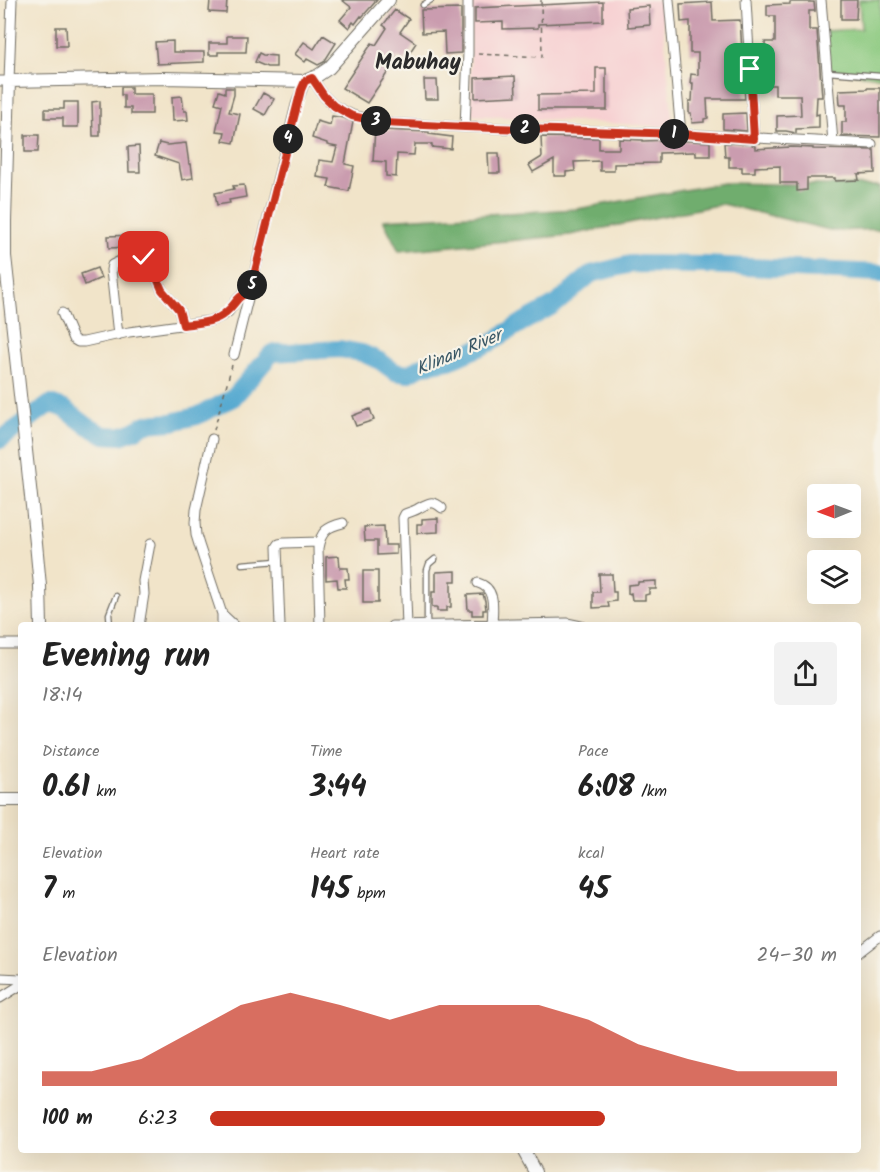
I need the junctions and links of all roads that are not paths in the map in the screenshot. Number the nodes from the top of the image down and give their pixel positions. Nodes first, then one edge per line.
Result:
1 (12, 0) edge
2 (389, 0) edge
3 (430, 0) edge
4 (468, 0) edge
5 (669, 0) edge
6 (746, 0) edge
7 (821, 0) edge
8 (423, 5) dead end
9 (828, 72) junction
10 (880, 75) edge
11 (308, 79) junction
12 (5, 81) edge
13 (465, 127) junction
14 (681, 134) junction
15 (754, 139) junction
16 (833, 142) junction
17 (872, 144) dead end
18 (2, 223) edge
19 (250, 291) junction
20 (62, 313) dead end
21 (183, 325) junction
22 (118, 334) junction
23 (234, 355) road end
24 (212, 439) road end
25 (442, 508) dead end
26 (343, 523) dead end
27 (319, 542) junction
28 (150, 544) dead end
29 (435, 559) dead end
30 (277, 561) junction
31 (242, 564) dead end
32 (478, 583) dead end
33 (116, 596) dead end
34 (222, 614) junction
35 (41, 622) edge
36 (110, 622) edge
37 (140, 622) edge
38 (222, 622) edge
39 (231, 622) edge
40 (280, 622) edge
41 (320, 622) edge
42 (407, 622) edge
43 (427, 622) edge
44 (490, 622) edge
45 (0, 644) edge
46 (18, 644) edge
47 (0, 800) edge
48 (18, 800) edge
49 (880, 936) edge
50 (861, 950) edge
51 (0, 978) edge
52 (18, 979) edge
53 (18, 987) edge
54 (0, 998) edge
55 (525, 1153) edge
56 (535, 1172) edge

1 - 12 street
2 - 11 street
3 - 8 lane
4 - 13 street
5 - 14 street
6 - 15 street
7 - 9 street
9 - 10 lane
9 - 16 street
11 - 12 street
11 - 13 street
11 - 19 street
12 - 18 street
13 - 14 street
14 - 15 street
15 - 16 street
16 - 17 street
18 - 35 street
19 - 21 street
19 - 23 street
20 - 22 street
21 - 22 street
21 - 22 street
24 - 34 street
25 - 42 street
26 - 27 street
27 - 30 street
27 - 41 street
28 - 37 street
29 - 43 lane
30 - 31 lane
30 - 40 street
32 - 44 street
33 - 36 lane
34 - 38 street
34 - 39 street
45 - 46 street
47 - 48 street
49 - 50 street
51 - 52 street
53 - 54 street
55 - 56 street

